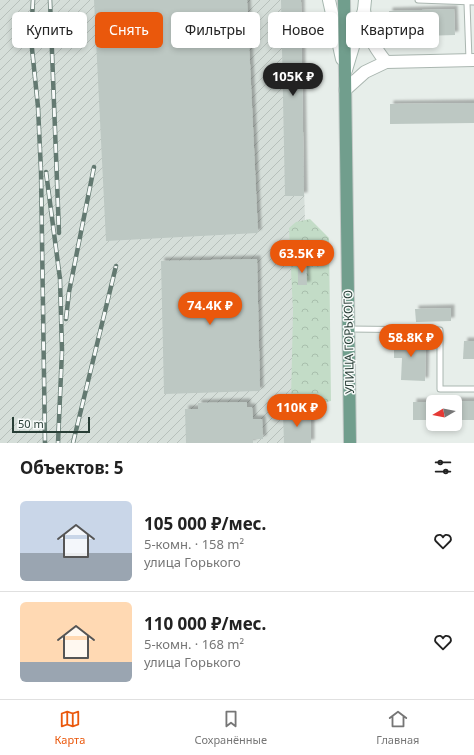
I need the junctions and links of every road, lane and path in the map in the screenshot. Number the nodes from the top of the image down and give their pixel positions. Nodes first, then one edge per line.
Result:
1 (329, 0) edge
2 (344, 0) edge
3 (418, 0) edge
4 (474, 2) edge
5 (468, 3) junction
6 (364, 5) edge
7 (472, 60) edge
8 (386, 62) junction
9 (345, 73) junction
10 (345, 90) junction
11 (348, 329) junction
12 (474, 389) edge
13 (350, 443) edge

1 - 9 street, УЛИЦА ГОРЬКОГО
2 - 9 main road
3 - 5 lane
4 - 5 lane
5 - 7 lane
6 - 8 street
6 - 9 street, УЛИЦА ГОРЬКОГО
7 - 8 street
8 - 10 street
9 - 10 main road, УЛИЦА ГОРЬКОГО
10 - 11 main road, УЛИЦА ГОРЬКОГО
11 - 12 lane
11 - 13 main road, УЛИЦА ГОРЬКОГО

